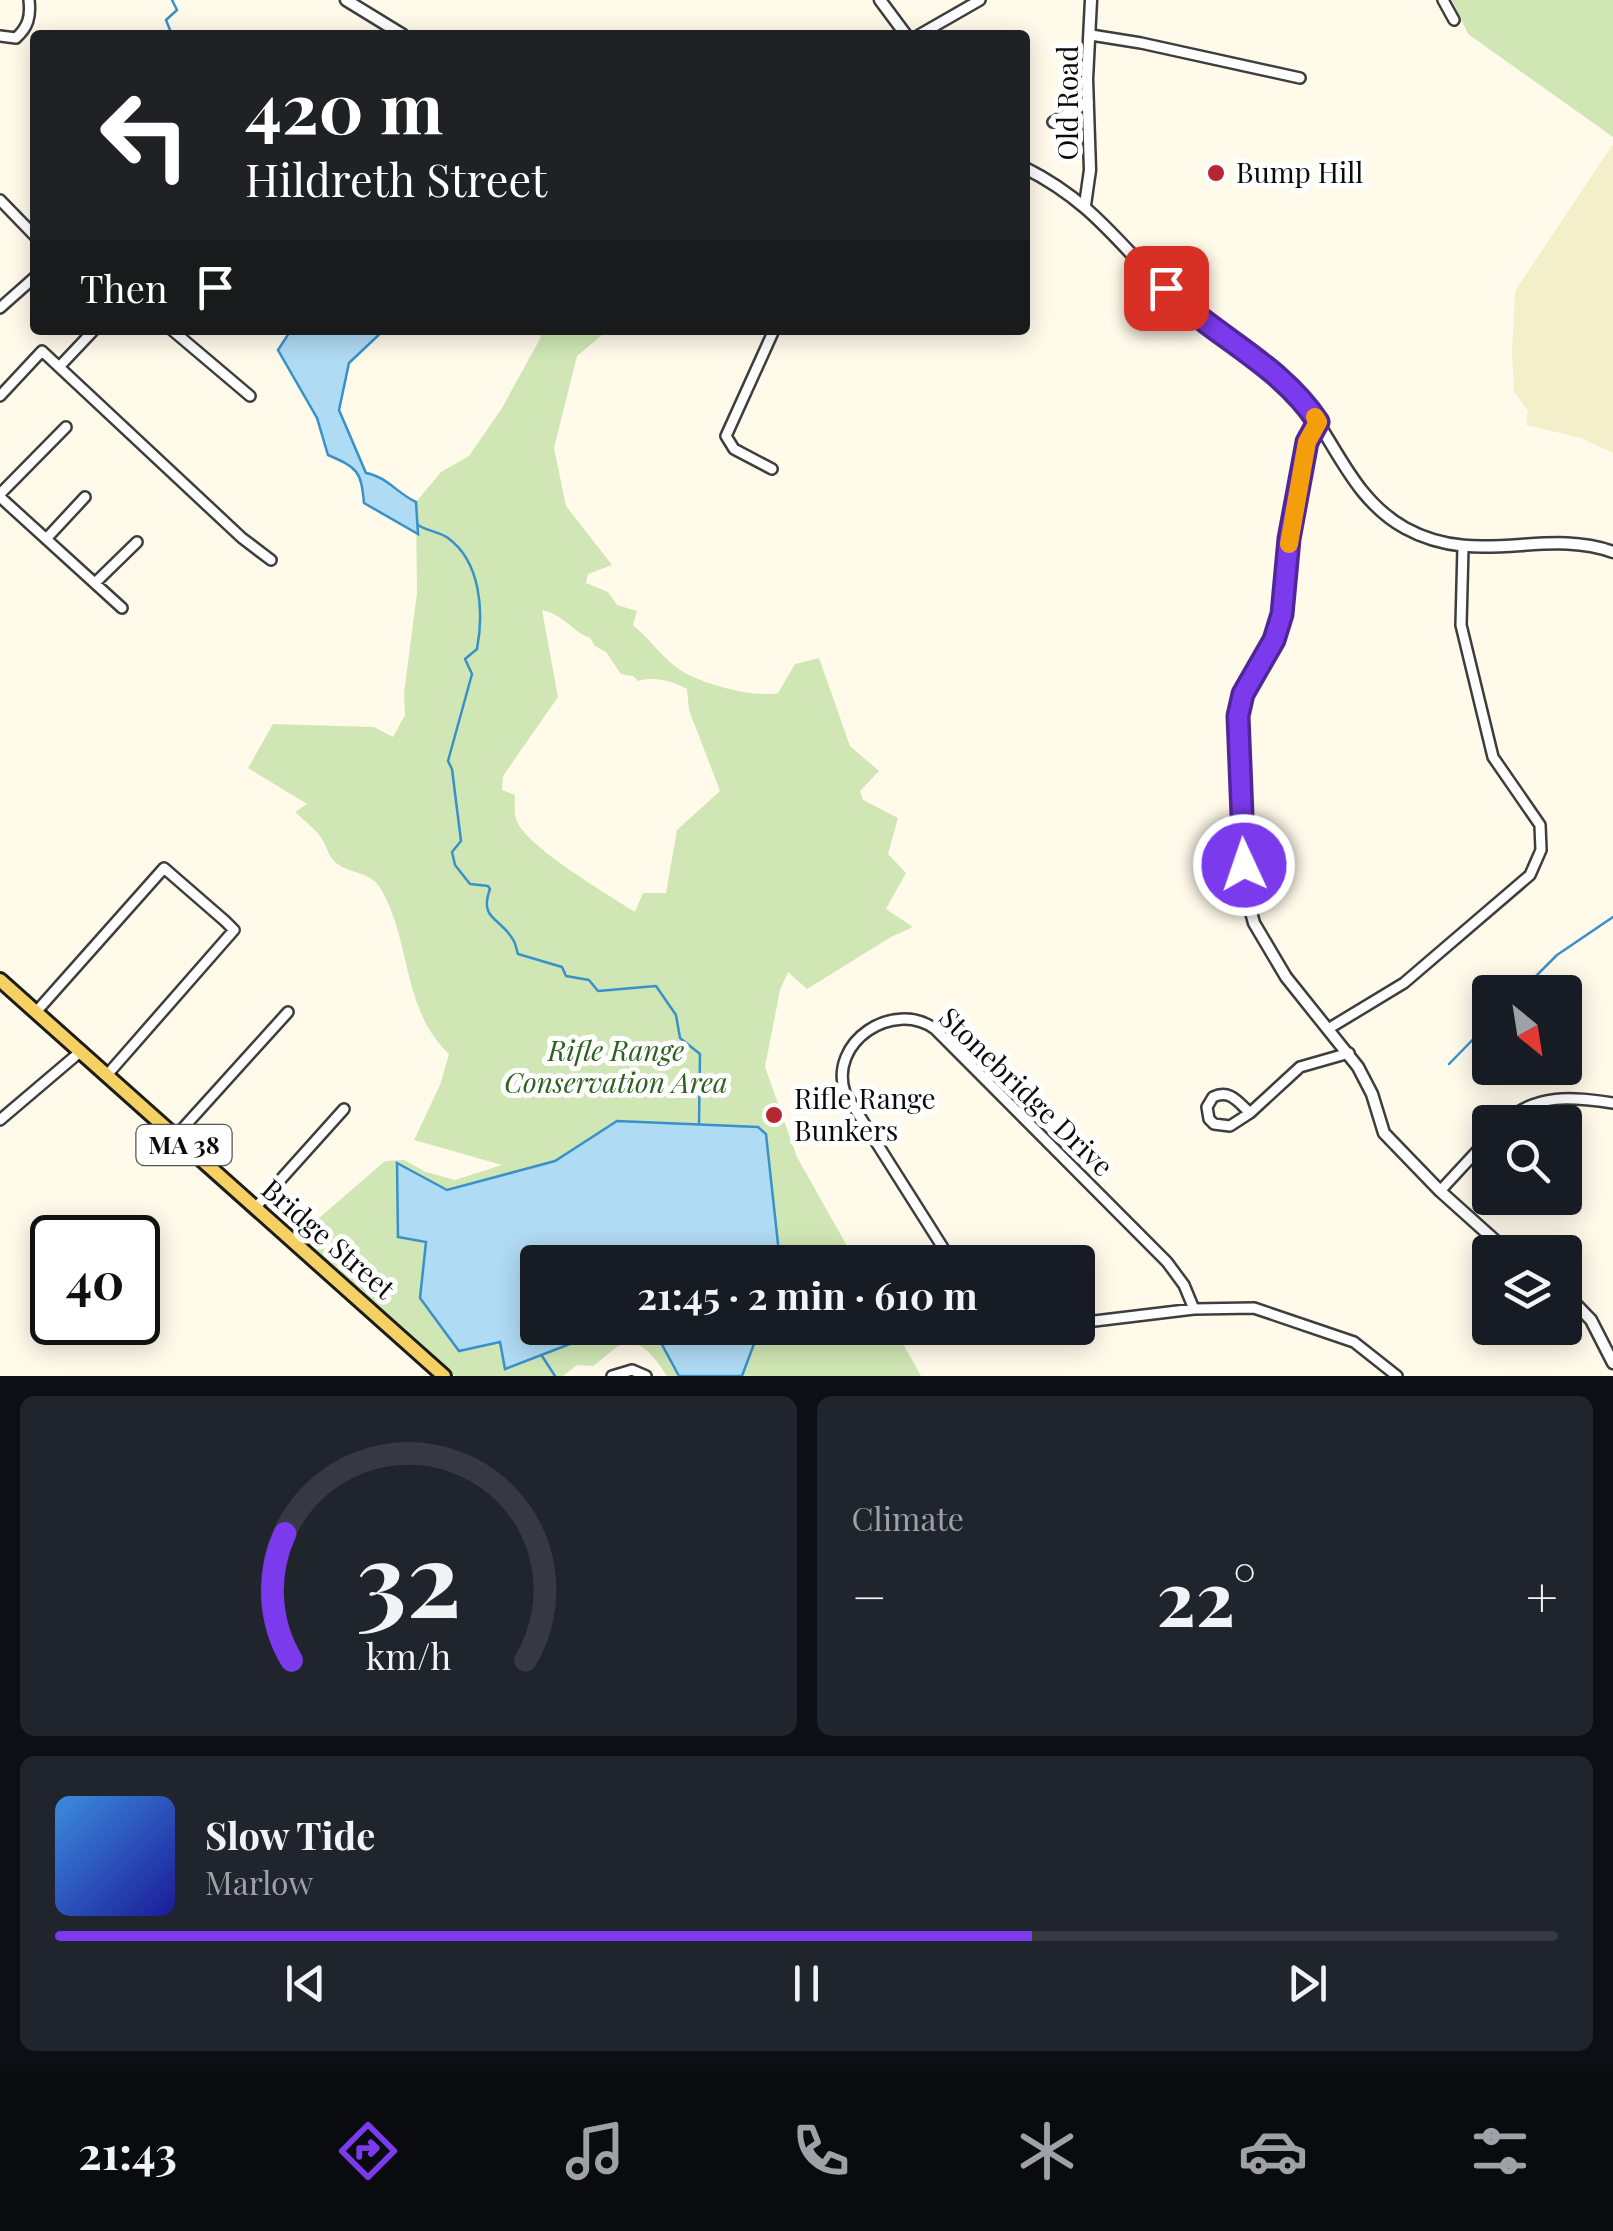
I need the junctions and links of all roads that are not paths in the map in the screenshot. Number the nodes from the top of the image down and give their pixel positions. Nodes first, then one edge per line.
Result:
1 (29, 0) edge
2 (346, 0) edge
3 (880, 0) edge
4 (980, 0) edge
5 (1091, 0) edge
6 (1444, 0) edge
7 (1454, 20) dead end
8 (396, 30) edge
9 (902, 30) edge
10 (928, 30) edge
11 (1091, 35) junction
12 (0, 36) edge
13 (1300, 78) dead end
14 (1088, 102) junction
15 (1054, 122) dead end
16 (1030, 171) edge
17 (0, 200) edge
18 (1084, 205) junction
19 (30, 231) edge
20 (30, 281) edge
21 (0, 308) edge
22 (89, 335) edge
23 (178, 335) edge
24 (772, 335) edge
25 (59, 367) junction
26 (0, 396) edge
27 (250, 396) dead end
28 (1318, 422) junction
29 (66, 427) dead end
30 (772, 469) dead end
31 (0, 496) edge
32 (85, 498) dead end
33 (46, 539) junction
34 (136, 542) dead end
35 (1463, 547) junction
36 (1613, 552) edge
37 (272, 560) dead end
38 (95, 583) junction
39 (122, 608) dead end
40 (0, 980) edge
41 (36, 1012) junction
42 (288, 1012) dead end
43 (1328, 1028) junction
44 (80, 1052) junction
45 (1348, 1053) junction
46 (106, 1075) junction
47 (1613, 1103) edge
48 (1530, 1105) edge
49 (344, 1108) dead end
50 (1250, 1113) junction
51 (0, 1120) edge
52 (176, 1137) junction
53 (1472, 1156) edge
54 (1440, 1191) junction
55 (255, 1208) junction
56 (1489, 1235) edge
57 (941, 1245) edge
58 (1194, 1309) junction
59 (1582, 1311) edge
60 (1095, 1322) edge
61 (1613, 1362) edge
62 (444, 1376) edge
63 (612, 1376) edge
64 (646, 1376) edge
65 (1397, 1376) edge

1 - 12 street
2 - 8 street
3 - 9 street
4 - 10 street
5 - 11 street, Old Road
6 - 7 street
11 - 13 street
11 - 14 street, Old Road
14 - 15 street
14 - 18 street, Old Road
16 - 18 street
17 - 19 street
18 - 28 street
20 - 21 street
22 - 25 street
23 - 27 street
24 - 30 street
25 - 26 street
25 - 37 street
28 - 35 street
28 - 43 street
29 - 31 street
31 - 33 street
32 - 33 street
33 - 38 street
34 - 38 street
35 - 36 street
35 - 43 street
38 - 39 street
40 - 41 main road, Bridge Street / MA 38
41 - 44 main road, Bridge Street / MA 38
41 - 46 street
42 - 52 street
43 - 45 street
44 - 46 main road, Bridge Street / MA 38
44 - 51 street
45 - 50 street
45 - 54 street
46 - 52 main road, Bridge Street / MA 38
47 - 48 street
49 - 55 street
50 - 50 street
52 - 55 main road, Bridge Street / MA 38
53 - 54 street
54 - 56 street
55 - 62 main road, Bridge Street / MA 38
57 - 58 street, Stonebridge Drive
58 - 60 street
58 - 65 street
59 - 61 street
63 - 64 street

